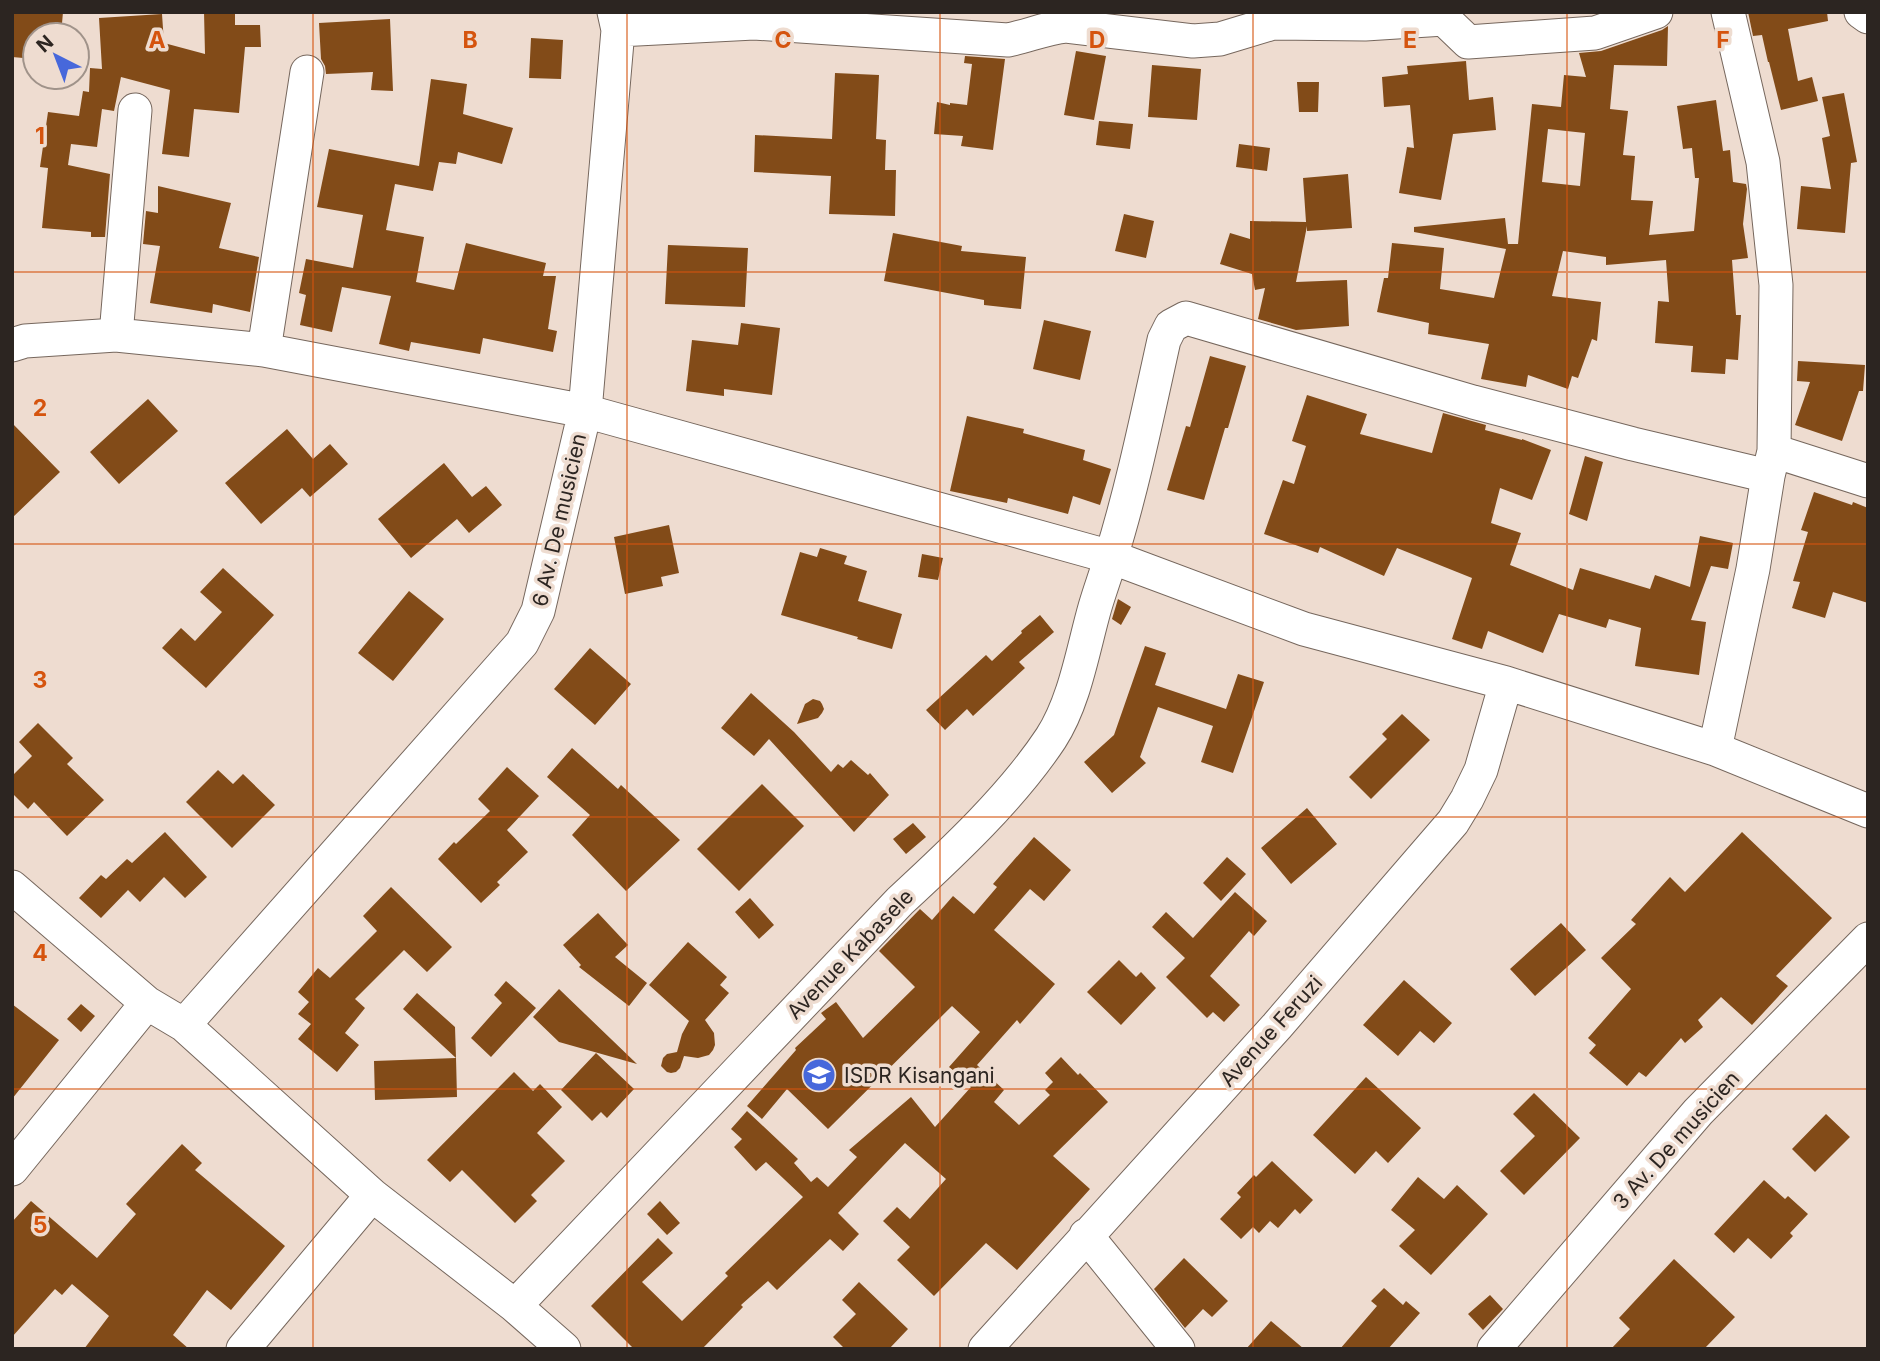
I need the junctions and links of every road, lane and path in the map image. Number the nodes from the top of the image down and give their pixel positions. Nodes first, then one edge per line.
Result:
1 (1656, 12) edge
2 (1728, 12) edge
3 (1861, 12) edge
4 (1868, 17) edge
5 (616, 21) edge
6 (307, 72) dead end
7 (135, 110) dead end
8 (116, 335) junction
9 (12, 345) edge
10 (264, 350) junction
11 (584, 411) junction
12 (1771, 463) junction
13 (1868, 481) edge
14 (1111, 557) junction
15 (1506, 683) junction
16 (1715, 750) junction
17 (1868, 811) edge
18 (12, 887) edge
19 (1868, 939) edge
20 (147, 1003) junction
21 (184, 1025) junction
22 (12, 1168) edge
23 (372, 1195) junction
24 (1086, 1235) junction
25 (514, 1306) junction
26 (243, 1349) edge
27 (564, 1349) edge
28 (985, 1349) edge
29 (1178, 1349) edge
30 (1494, 1349) edge

1 - 5 street
2 - 12 street
3 - 4 street
5 - 11 street, 6 Av. De musicien
6 - 10 street
7 - 8 street
8 - 9 street
8 - 10 street
10 - 11 street
11 - 14 street
11 - 21 street, 6 Av. De musicien
12 - 13 street
12 - 14 street, Avenue Kabasele
12 - 16 street
14 - 15 street
14 - 25 street, Avenue Kabasele
15 - 16 street
15 - 24 street, Avenue Feruzi
16 - 17 street
18 - 20 street
19 - 30 street, 3 Av. De musicien
20 - 21 street
20 - 22 street
21 - 23 street
23 - 25 street
23 - 26 street
24 - 28 street, Avenue Feruzi
24 - 29 street
25 - 27 street

